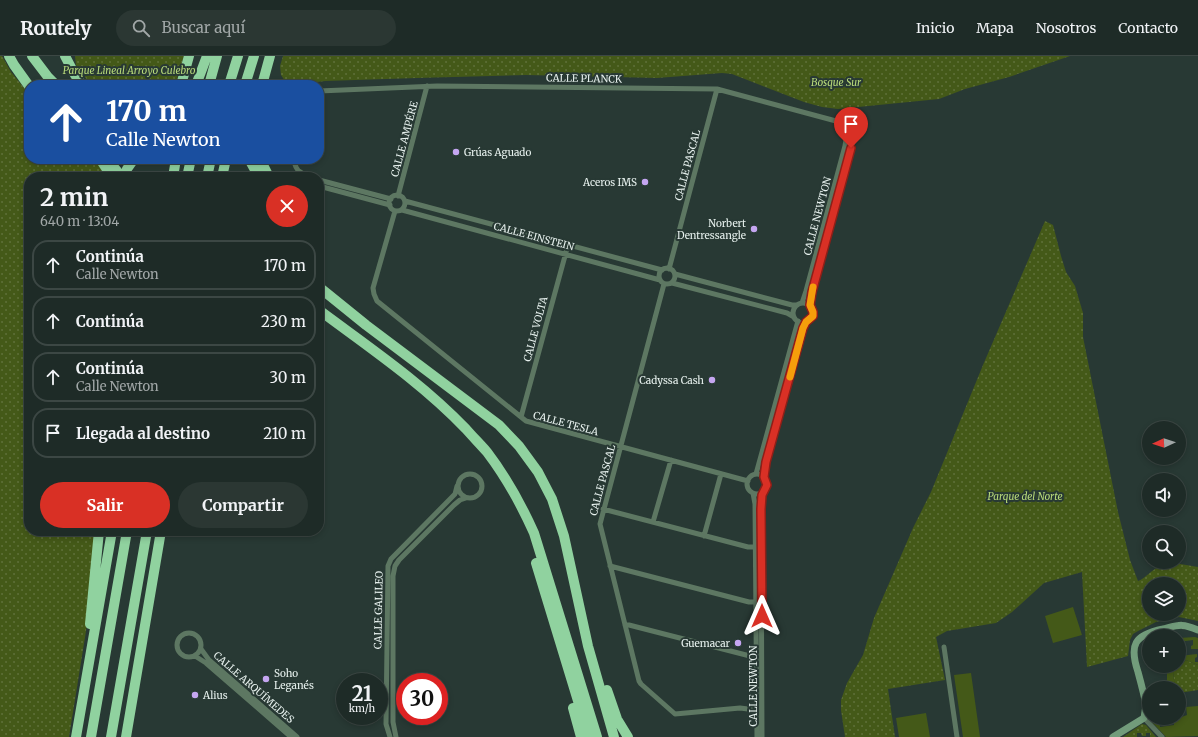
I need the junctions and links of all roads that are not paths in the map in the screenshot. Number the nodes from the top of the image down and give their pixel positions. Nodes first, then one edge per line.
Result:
1 (9, 56) edge
2 (32, 56) edge
3 (38, 56) edge
4 (65, 56) edge
5 (189, 56) edge
6 (201, 56) edge
7 (207, 56) edge
8 (217, 56) edge
9 (238, 56) edge
10 (247, 56) edge
11 (254, 56) edge
12 (270, 56) edge
13 (25, 80) edge
14 (51, 80) edge
15 (54, 80) edge
16 (78, 80) edge
17 (183, 80) edge
18 (196, 80) edge
19 (197, 80) edge
20 (210, 80) edge
21 (231, 80) edge
22 (242, 80) edge
23 (247, 80) edge
24 (263, 80) edge
25 (427, 86) junction
26 (717, 89) junction
27 (324, 91) edge
28 (844, 122) junction
29 (847, 133) junction
30 (856, 134) junction
31 (111, 164) edge
32 (296, 164) edge
33 (298, 170) joint
34 (117, 172) edge
35 (301, 172) edge
36 (324, 181) edge
37 (324, 187) edge
38 (398, 196) junction
39 (391, 199) junction
40 (405, 201) junction
41 (390, 205) junction
42 (402, 210) junction
43 (394, 211) junction
44 (568, 245) junction
45 (565, 254) junction
46 (669, 268) junction
47 (662, 270) junction
48 (675, 274) junction
49 (660, 280) junction
50 (672, 283) junction
51 (664, 284) junction
52 (324, 291) edge
53 (799, 304) junction
54 (810, 305) junction
55 (324, 314) edge
56 (796, 319) junction
57 (806, 322) junction
58 (521, 417) junction
59 (455, 418) junction
60 (621, 447) junction
61 (671, 460) junction
62 (721, 474) junction
63 (756, 474) junction
64 (764, 477) junction
65 (748, 481) junction
66 (457, 486) junction
67 (764, 491) junction
68 (753, 493) junction
69 (466, 498) junction
70 (604, 509) junction
71 (653, 522) junction
72 (98, 536) edge
73 (111, 536) edge
74 (126, 536) edge
75 (146, 536) edge
76 (160, 536) edge
77 (164, 536) edge
78 (704, 536) junction
79 (755, 547) junction
80 (610, 566) junction
81 (155, 569) junction
82 (755, 602) junction
83 (625, 625) junction
84 (1198, 630) edge
85 (588, 646) junction
86 (944, 647) dead end
87 (201, 650) junction
88 (195, 656) junction
89 (756, 656) junction
90 (567, 665) junction
91 (85, 688) junction
92 (1142, 691) edge
93 (756, 710) junction
94 (1142, 719) edge
95 (1151, 725) edge
96 (76, 737) edge
97 (91, 737) edge
98 (111, 737) edge
99 (126, 737) edge
100 (291, 737) edge
101 (298, 737) edge
102 (390, 737) edge
103 (396, 737) edge
104 (581, 737) edge
105 (588, 737) edge
106 (597, 737) edge
107 (614, 737) edge
108 (628, 737) edge
109 (757, 737) edge
110 (762, 737) edge
111 (957, 737) edge
112 (1113, 737) edge
113 (1162, 737) edge

1 - 13 highway
2 - 14 highway
3 - 15 highway
4 - 16 highway
5 - 17 highway
6 - 18 highway
7 - 19 highway
8 - 20 highway
9 - 21 highway
10 - 22 highway
11 - 23 highway
12 - 24 highway
25 - 26 street, CALLE PLANCK
25 - 27 street, CALLE PLANCK
25 - 38 street, CALLE AMPÉRE
26 - 28 street, CALLE PLANCK
26 - 46 street, CALLE PASCAL
28 - 29 street
28 - 30 street
29 - 30 street
29 - 53 street, CALLE NEWTON
30 - 54 street, CALLE NEWTON
31 - 34 highway
32 - 33 street
33 - 35 street
36 - 39 street
37 - 41 street
38 - 39 street
38 - 40 street
39 - 41 street
40 - 42 street
40 - 44 street, CALLE EINSTEIN
41 - 43 street
42 - 43 street
42 - 45 street, CALLE EINSTEIN
43 - 58 street, CALLE TESLA
44 - 45 street, CALLE VOLTA
44 - 47 street, CALLE EINSTEIN
45 - 49 street, CALLE EINSTEIN
45 - 58 street, CALLE VOLTA
46 - 47 street
46 - 48 street
47 - 49 street
48 - 50 street
48 - 53 street
49 - 51 street
50 - 51 street
50 - 56 street
51 - 60 street, CALLE PASCAL
52 - 85 highway
53 - 54 street
53 - 56 street
54 - 57 street
55 - 59 highway
56 - 57 street
56 - 63 street
57 - 64 street
58 - 60 street, CALLE TESLA
59 - 90 highway
59 - 106 highway
60 - 61 street, CALLE TESLA
60 - 70 street, CALLE PASCAL
61 - 62 street, CALLE TESLA
61 - 71 street
62 - 65 street, CALLE TESLA
62 - 78 street
63 - 64 street
63 - 65 street
64 - 67 street
65 - 68 street
66 - 69 street
66 - 69 street
66 - 102 street, CALLE GALILEO
67 - 68 street
67 - 110 street, CALLE NEWTON
68 - 79 street, CALLE NEWTON
69 - 103 street, CALLE GALILEO
70 - 71 street
70 - 80 street, CALLE PASCAL
71 - 78 street
72 - 91 highway
73 - 91 highway
74 - 97 highway
75 - 98 highway
76 - 81 highway
77 - 81 highway
78 - 79 street
79 - 82 street, CALLE NEWTON
80 - 82 street
80 - 83 street, CALLE PASCAL
81 - 99 highway
82 - 89 street, CALLE NEWTON
83 - 89 street
83 - 93 street, CALLE PASCAL
84 - 92 street
85 - 107 highway
85 - 108 highway
86 - 111 street
87 - 88 street, CALLE ARQUÍMEDES
87 - 88 street, CALLE ARQUÍMEDES
87 - 101 street, CALLE ARQUÍMEDES
88 - 100 street, CALLE ARQUÍMEDES
89 - 93 street, CALLE NEWTON
90 - 104 highway
90 - 105 highway
91 - 96 highway
93 - 109 street, CALLE NEWTON
94 - 112 street
95 - 113 street

